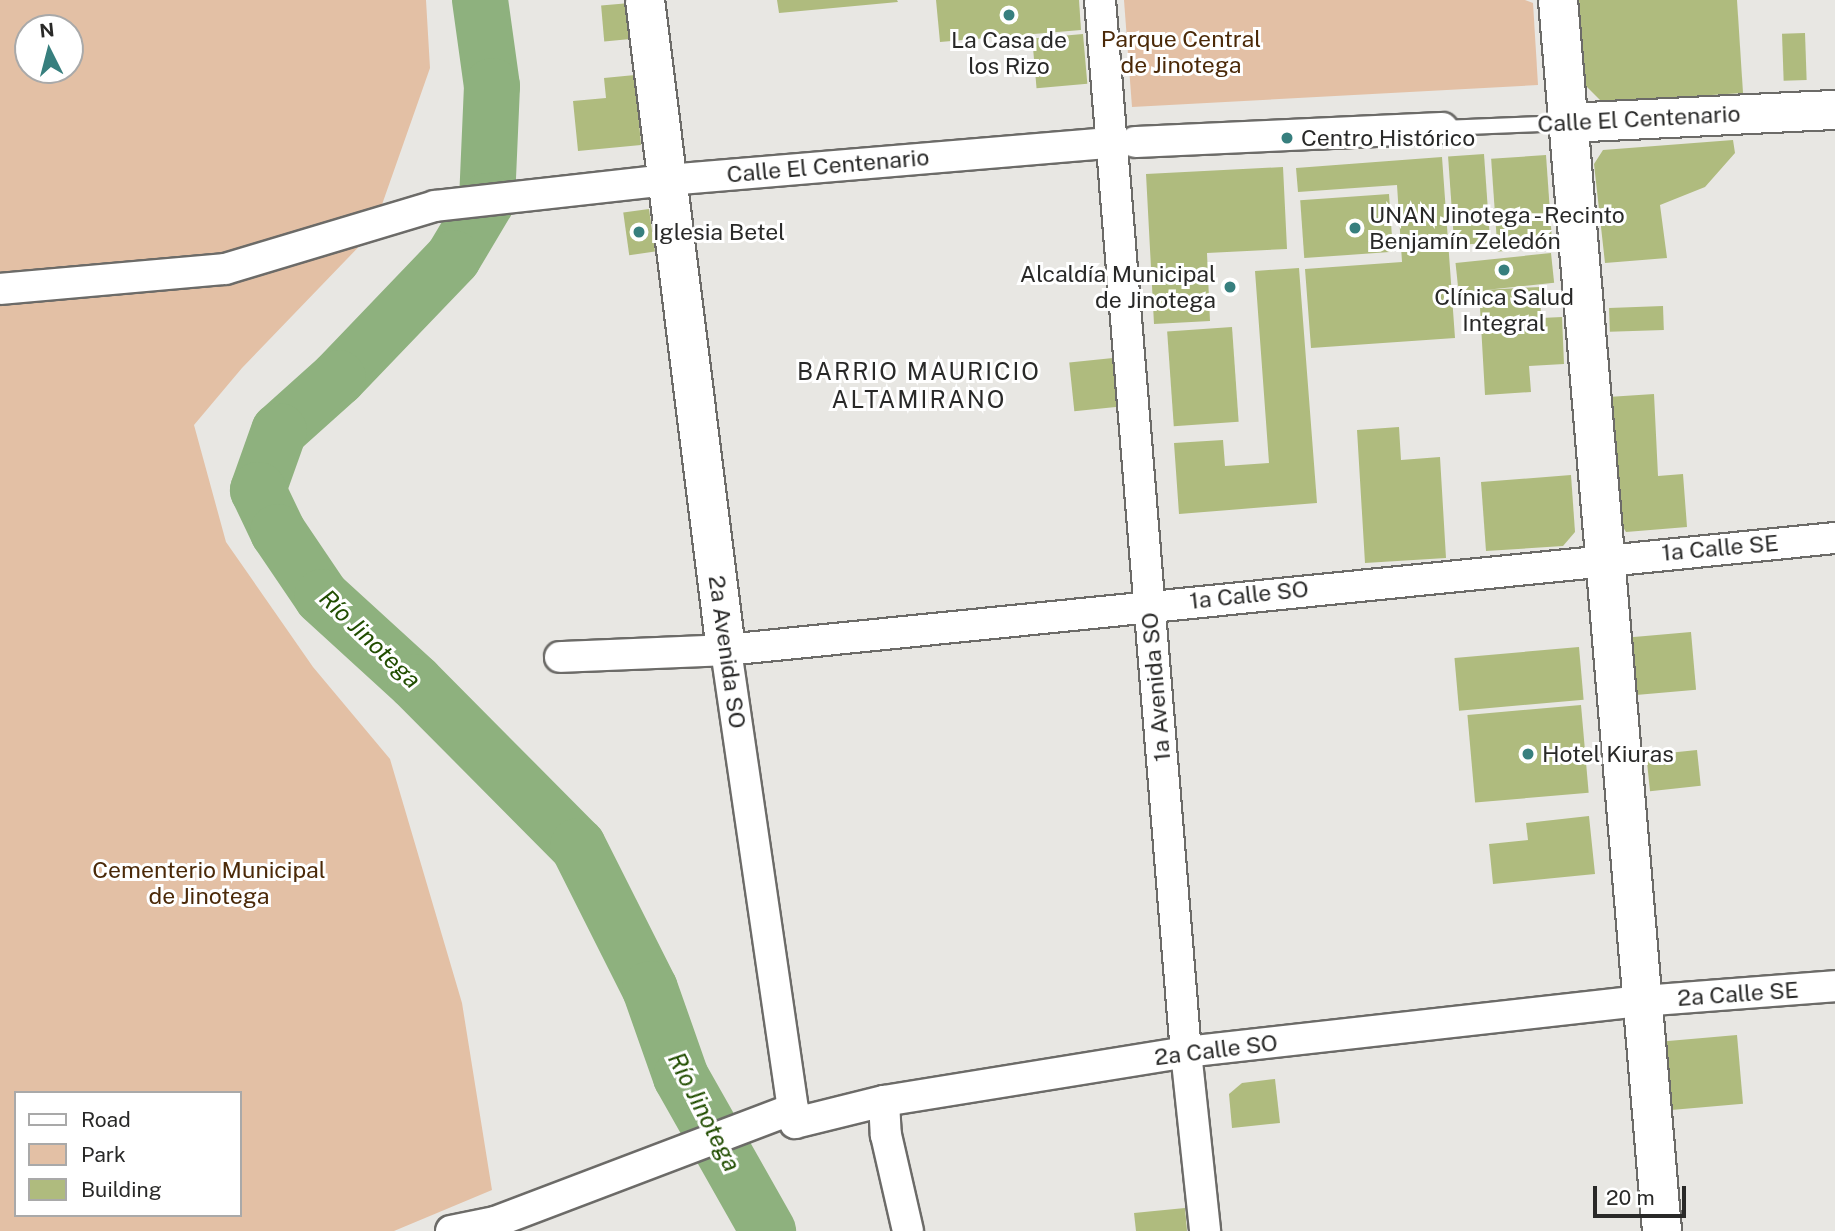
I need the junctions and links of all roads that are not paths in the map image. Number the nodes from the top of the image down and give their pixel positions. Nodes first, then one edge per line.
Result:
1 (645, 0) edge
2 (1100, 0) edge
3 (1559, 0) edge
4 (1835, 110) edge
5 (1567, 123) junction
6 (1443, 128) joint
7 (1123, 142) junction
8 (668, 180) junction
9 (0, 289) edge
10 (1835, 538) edge
11 (1605, 558) junction
12 (1149, 606) junction
13 (726, 650) junction
14 (560, 657) dead end
15 (1835, 986) edge
16 (1642, 1001) junction
17 (1186, 1052) junction
18 (884, 1101) junction
19 (794, 1116) junction
20 (497, 1226) edge
21 (451, 1231) edge
22 (908, 1231) edge
23 (1205, 1231) edge
24 (1662, 1231) edge

1 - 8 main road, 2a Avenida SO
2 - 7 street, 1a Avenida SO
3 - 5 main road
4 - 5 main road, Calle El Centenario
5 - 6 lane, Calle El Centenario
5 - 11 main road
6 - 7 street, Calle El Centenario
7 - 8 street, Calle El Centenario
7 - 12 street, 1a Avenida SO
8 - 9 street, Calle El Centenario
8 - 13 main road, 2a Avenida SO
10 - 11 street, 1a Calle SE
11 - 12 street, 1a Calle SO
11 - 16 main road
12 - 13 street, 1a Calle SO
12 - 17 street, 1a Avenida SO
13 - 14 street, 1a Calle SO
13 - 19 street, 2a Avenida SO
15 - 16 street, 2a Calle SE
16 - 17 street, 2a Calle SO
16 - 24 main road
17 - 18 street, 2a Calle SO
17 - 23 street, 1a Avenida SO
18 - 19 street, 2a Calle SO
18 - 22 street
19 - 20 street, 2a Calle SO
20 - 21 street, 2a Calle SO

